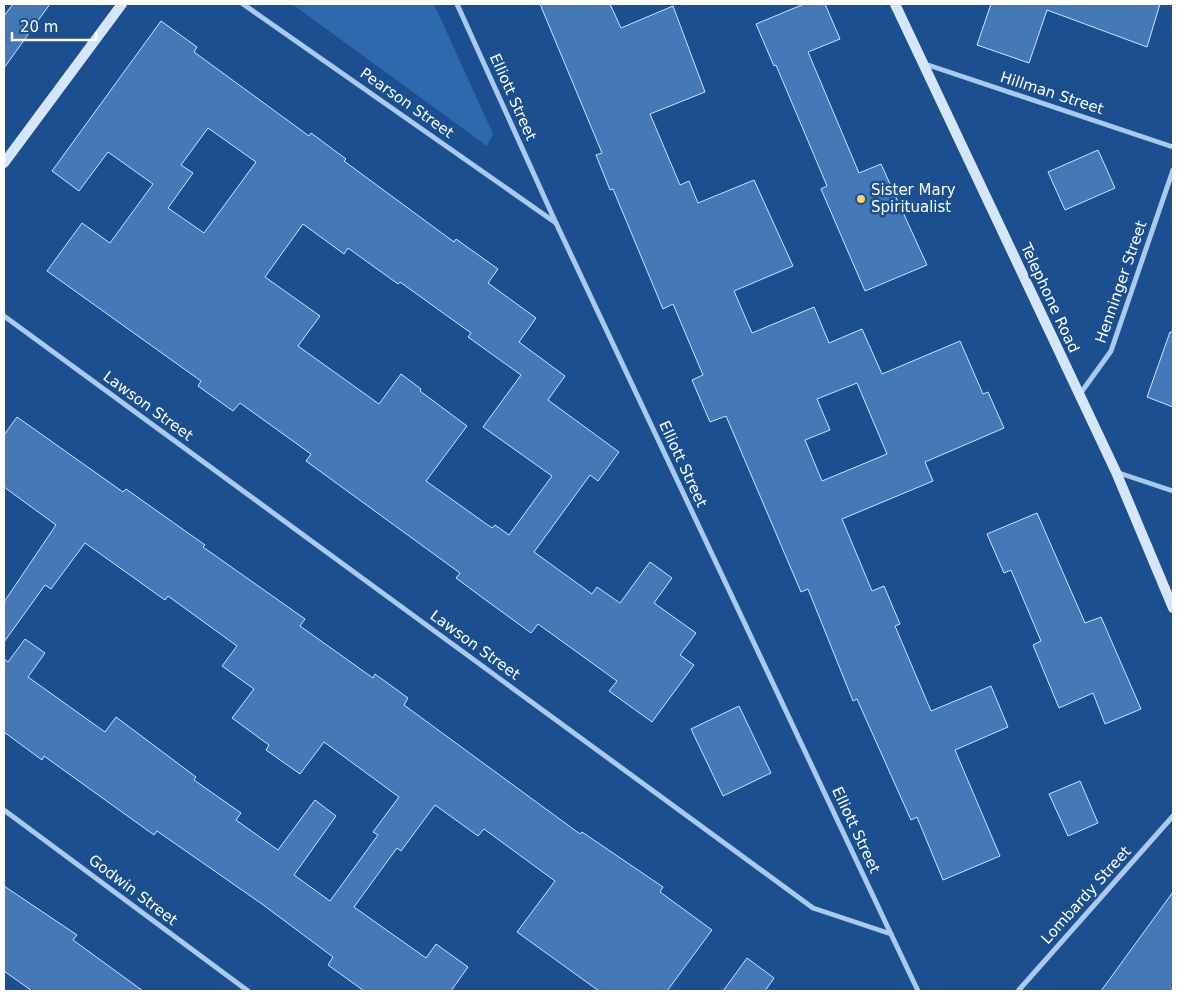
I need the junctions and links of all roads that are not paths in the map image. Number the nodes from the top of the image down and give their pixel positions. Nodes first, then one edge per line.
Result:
1 (122, 4) edge
2 (243, 4) edge
3 (457, 4) edge
4 (895, 4) edge
5 (922, 63) junction
6 (1173, 147) edge
7 (4, 162) edge
8 (1173, 170) edge
9 (556, 223) junction
10 (4, 316) edge
11 (1079, 395) junction
12 (1116, 472) junction
13 (1173, 491) edge
14 (1173, 608) edge
15 (4, 810) edge
16 (1173, 816) edge
17 (891, 934) junction
18 (248, 991) edge
19 (918, 991) edge
20 (1018, 991) edge

1 - 7 main road
2 - 9 street, Pearson Street
3 - 9 street, Elliott Street
4 - 5 main road, Telephone Road
5 - 6 street, Hillman Street
5 - 11 main road, Telephone Road
8 - 11 street, Henninger Street
9 - 17 street, Elliott Street
10 - 17 street, Lawson Street
11 - 12 main road, Telephone Road
12 - 13 street
12 - 14 main road, Telephone Road
15 - 18 street, Godwin Street
16 - 20 street, Lombardy Street
17 - 19 street

